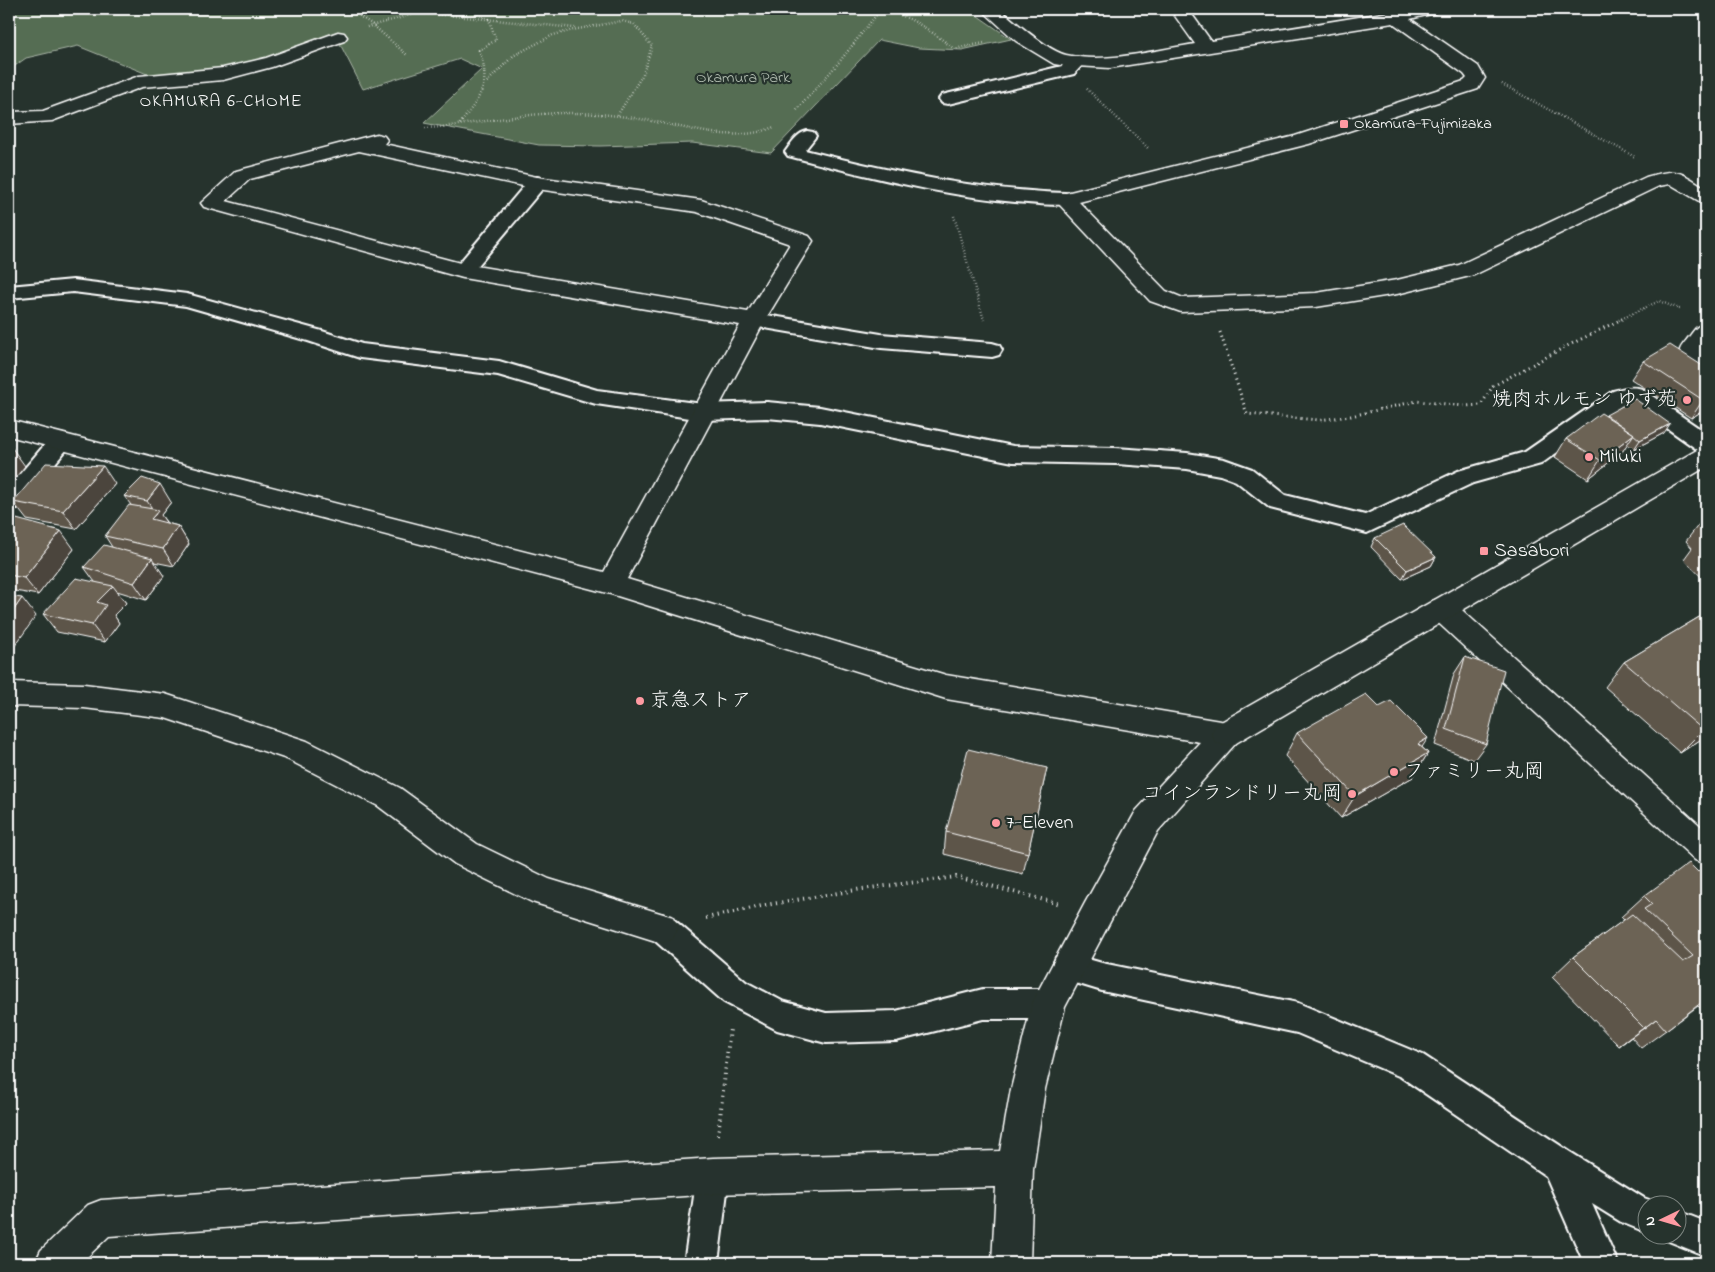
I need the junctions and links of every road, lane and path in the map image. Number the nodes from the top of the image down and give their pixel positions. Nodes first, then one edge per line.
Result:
1 (465, 9) edge
2 (883, 9) edge
3 (990, 9) edge
4 (1178, 9) edge
5 (1429, 9) edge
6 (1396, 17) junction
7 (489, 19) junction
8 (373, 25) junction
9 (578, 28) junction
10 (338, 37) joint
11 (1022, 37) junction
12 (1206, 47) junction
13 (408, 56) dead end
14 (1072, 66) junction
15 (1476, 78) junction
16 (487, 82) junction
17 (948, 99) dead end
18 (792, 115) dead end
19 (616, 116) junction
20 (9, 118) edge
21 (460, 125) junction
22 (779, 125) dead end
23 (807, 136) dead end
24 (381, 139) joint
25 (360, 145) junction
26 (1173, 172) junction
27 (1673, 177) junction
28 (537, 183) junction
29 (946, 186) junction
30 (1706, 197) edge
31 (1065, 199) junction
32 (462, 271) junction
33 (9, 292) edge
34 (1210, 304) junction
35 (1684, 311) dead end
36 (754, 320) junction
37 (1706, 330) edge
38 (992, 350) joint
39 (1706, 367) edge
40 (704, 412) junction
41 (9, 428) edge
42 (60, 442) junction
43 (1705, 454) edge
44 (9, 502) edge
45 (611, 584) junction
46 (1442, 609) junction
47 (9, 694) edge
48 (1226, 734) junction
49 (1706, 850) edge
50 (1096, 913) junction
51 (662, 928) junction
52 (1067, 967) junction
53 (735, 992) junction
54 (1049, 1004) junction
55 (1558, 1164) junction
56 (1015, 1169) junction
57 (713, 1176) junction
58 (1638, 1212) edge
59 (1688, 1232) edge
60 (1706, 1239) edge
61 (54, 1263) edge
62 (701, 1263) edge
63 (1011, 1263) edge
64 (1601, 1263) edge

1 - 7 path
2 - 11 path
2 - 18 path
3 - 11 street
4 - 12 street
5 - 6 street
6 - 12 street
6 - 15 street
7 - 8 path
7 - 9 path
7 - 16 path
8 - 10 path
8 - 13 path
9 - 16 path
9 - 19 path
10 - 20 street
11 - 14 street
12 - 14 street
14 - 17 lane
14 - 26 path
15 - 26 street
15 - 27 path
16 - 21 path
19 - 21 path
19 - 22 path
21 - 24 path
23 - 29 lane
24 - 25 street
25 - 28 street
25 - 32 street
26 - 31 street
27 - 30 street
27 - 34 street
28 - 32 lane
28 - 36 street
29 - 31 lane
29 - 38 path
31 - 34 street
32 - 36 street
33 - 40 lane
34 - 35 path
36 - 38 lane
36 - 40 street
37 - 39 street
40 - 43 lane
40 - 45 street
41 - 42 street
42 - 44 lane
42 - 45 street
43 - 46 street
45 - 48 street
46 - 48 street
46 - 49 street
47 - 51 street
48 - 50 street
50 - 51 path
50 - 52 street
51 - 53 lane
52 - 54 street
52 - 55 lane
53 - 54 lane
53 - 57 path
54 - 56 street
55 - 58 lane
55 - 64 lane
56 - 57 street
56 - 63 street
57 - 61 street
57 - 62 lane
59 - 60 lane

